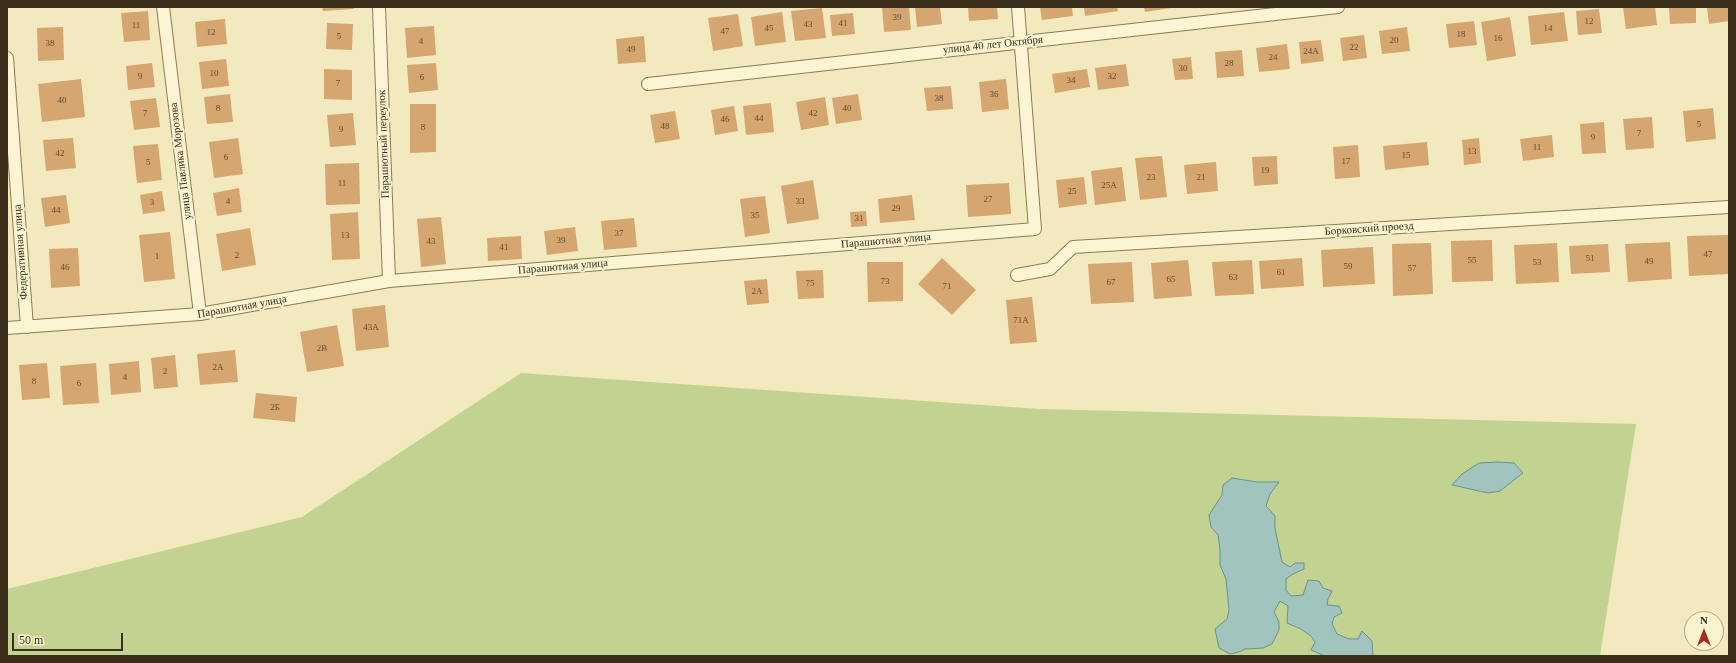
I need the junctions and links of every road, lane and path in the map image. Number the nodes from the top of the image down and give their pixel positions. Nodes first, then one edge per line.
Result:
1 (163, 7) edge
2 (379, 7) edge
3 (1018, 7) edge
4 (1338, 7) edge
5 (1021, 42) junction
6 (7, 58) edge
7 (648, 84) dead end
8 (1729, 207) edge
9 (1017, 275) dead end
10 (389, 281) junction
11 (200, 314) junction
12 (27, 327) junction
13 (7, 328) edge

1 - 11 street, улица Павлика Морозова
2 - 10 street, Парашютный переулок
3 - 5 street
4 - 5 street, улица 40 лет Октября
5 - 7 street, улица 40 лет Октября
5 - 10 street, Парашютная улица
6 - 12 street, Федеративная улица
8 - 9 street, Борковский проезд
10 - 11 street, Парашютная улица
11 - 12 street, Парашютная улица
12 - 13 street, Парашютная улица

